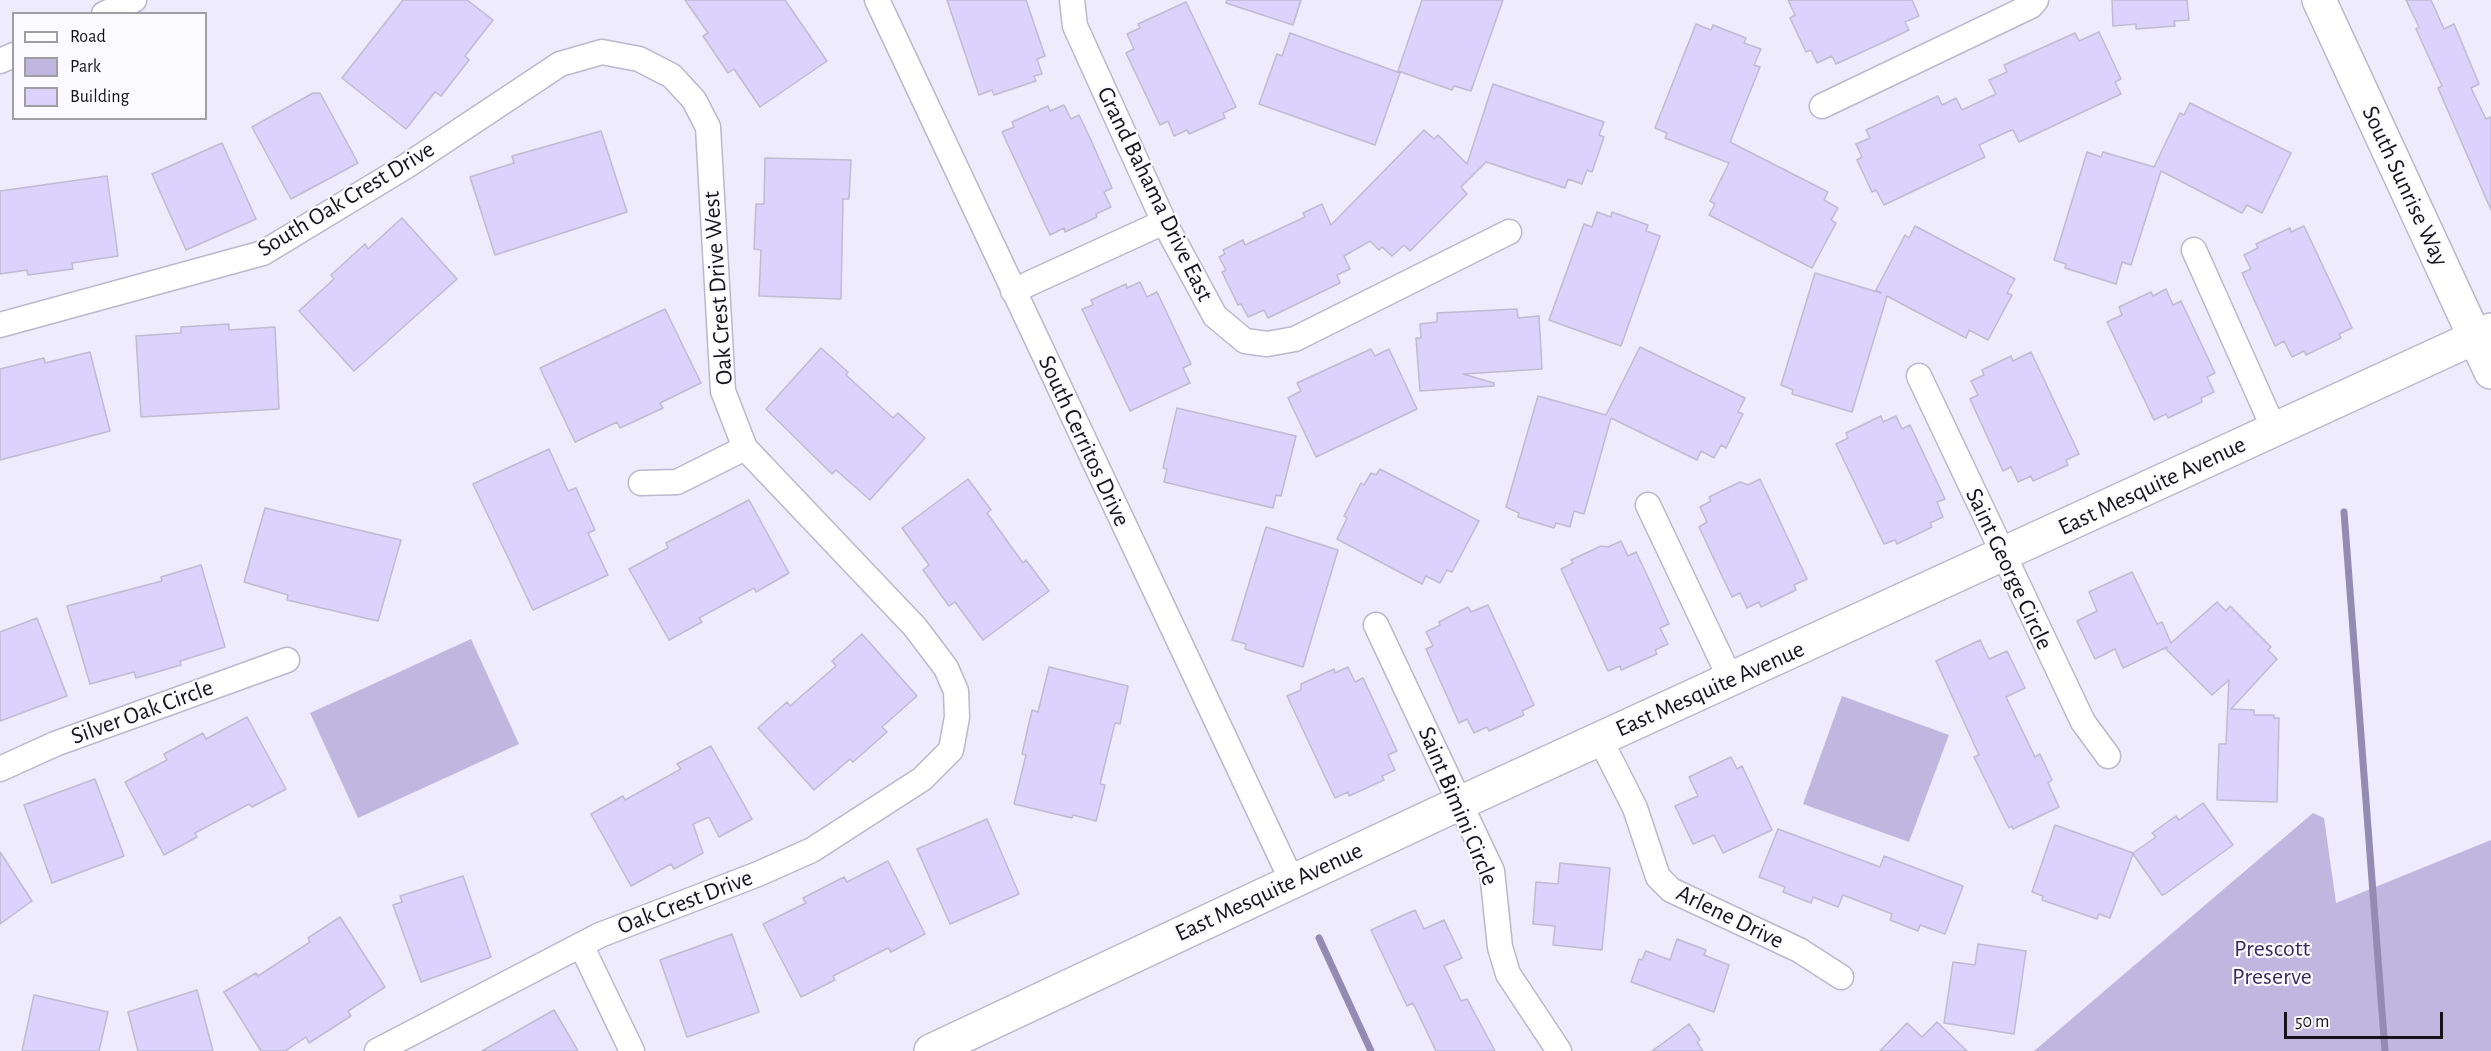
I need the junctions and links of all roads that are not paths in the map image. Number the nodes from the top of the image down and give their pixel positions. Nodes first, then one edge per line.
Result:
1 (134, 0) edge
2 (878, 0) edge
3 (1072, 0) edge
4 (2036, 0) edge
5 (2319, 0) edge
6 (108, 12) edge
7 (639, 59) joint
8 (1822, 106) dead end
9 (1164, 222) junction
10 (1509, 232) dead end
11 (2194, 250) dead end
12 (1013, 291) junction
13 (0, 325) edge
14 (2483, 334) edge
15 (2491, 372) edge
16 (1919, 376) dead end
17 (2274, 429) junction
18 (745, 448) junction
19 (641, 483) dead end
20 (1648, 506) dead end
21 (2002, 556) junction
22 (1376, 625) dead end
23 (287, 660) dead end
24 (1731, 680) junction
25 (957, 717) joint
26 (1600, 739) junction
27 (2108, 756) dead end
28 (0, 769) edge
29 (1460, 803) junction
30 (1292, 881) junction
31 (580, 945) junction
32 (1840, 977) dead end
33 (377, 1051) edge
34 (632, 1051) edge
35 (931, 1051) edge
36 (1559, 1051) edge

1 - 6 street
2 - 12 street, South Cerritos Drive
3 - 9 street, Grand Bahama Drive East
4 - 8 street
5 - 14 street, South Sunrise Way
7 - 13 street, South Oak Crest Drive
7 - 18 street, Oak Crest Drive West
9 - 10 street, Grand Bahama Drive East
9 - 12 street
11 - 17 street
12 - 30 street, South Cerritos Drive
14 - 15 street, South Sunrise Way
14 - 17 street, East Mesquite Avenue
16 - 21 street, Saint George Circle
17 - 21 street, East Mesquite Avenue
18 - 19 street
18 - 25 street, Oak Crest Drive West
20 - 24 street
21 - 24 street, East Mesquite Avenue
21 - 27 street, Saint George Circle
22 - 29 street, Saint Bimini Circle
23 - 28 street, Silver Oak Circle
24 - 26 street, East Mesquite Avenue
25 - 31 street, Oak Crest Drive
26 - 29 street, East Mesquite Avenue
26 - 32 street, Arlene Drive
29 - 30 street, East Mesquite Avenue
29 - 36 street, Saint Bimini Circle
30 - 35 street, East Mesquite Avenue
31 - 33 street, Oak Crest Drive
31 - 34 street

